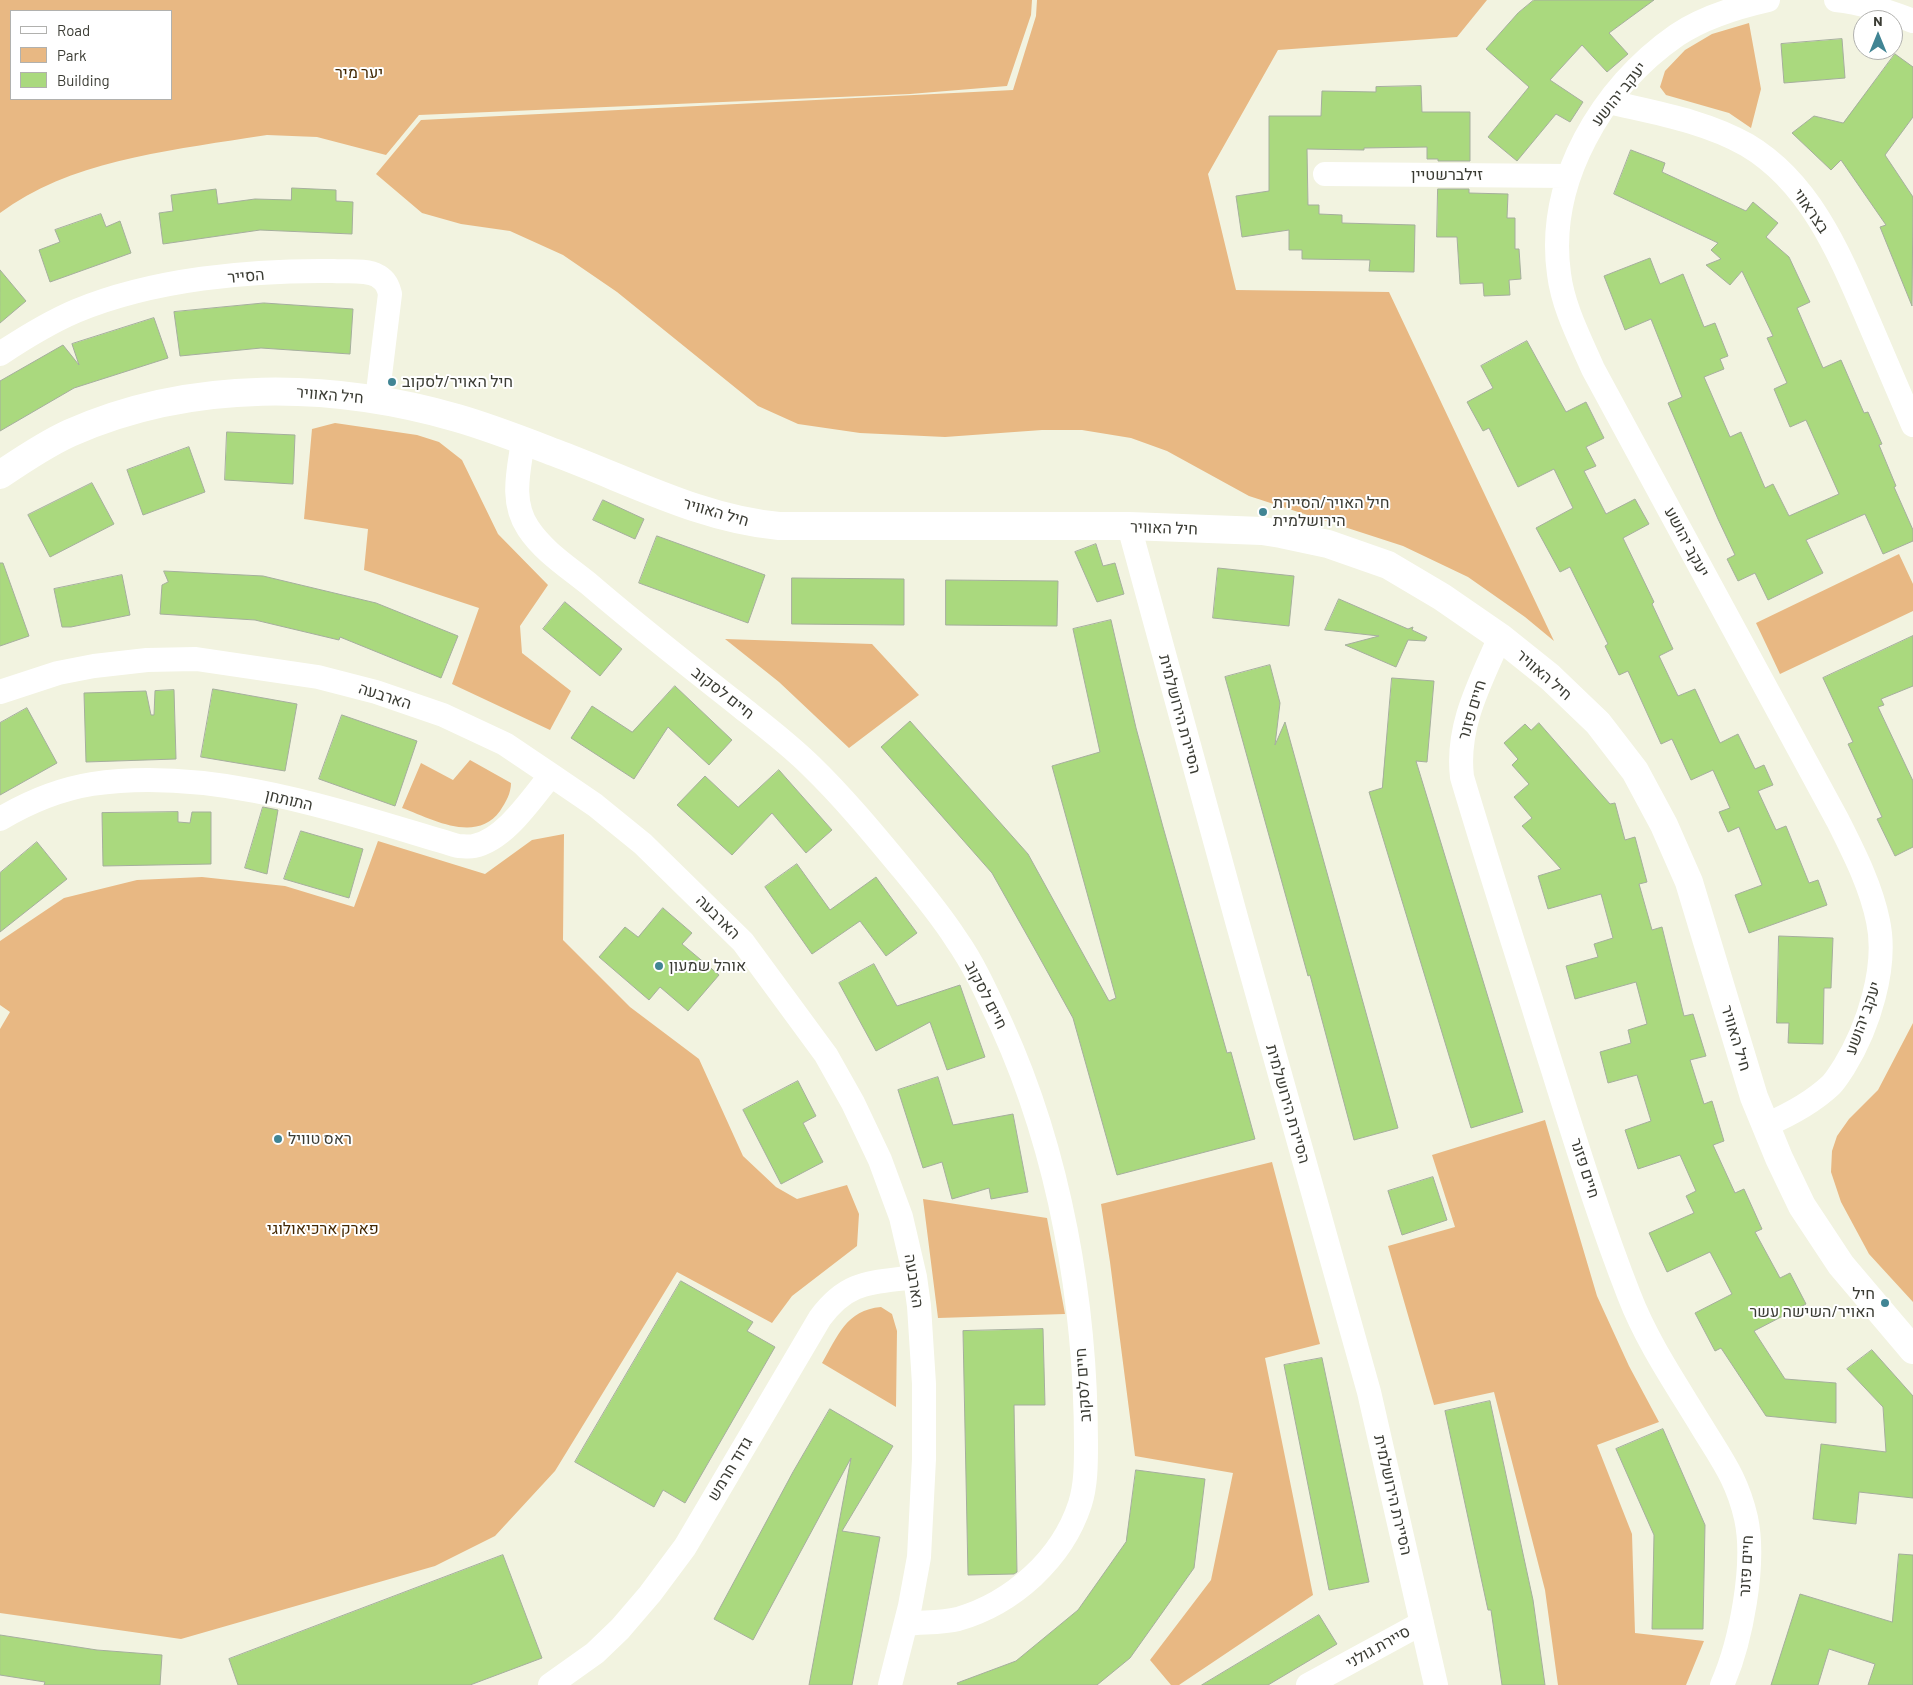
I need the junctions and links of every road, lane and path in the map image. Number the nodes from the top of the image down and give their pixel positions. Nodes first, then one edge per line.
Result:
1 (1768, 0) edge
2 (1836, 0) edge
3 (1913, 21) edge
4 (1610, 102) junction
5 (1325, 174) dead end
6 (1569, 176) junction
7 (0, 354) edge
8 (377, 400) junction
9 (1913, 426) edge
10 (523, 440) junction
11 (0, 475) edge
12 (1129, 526) junction
13 (1500, 637) junction
14 (0, 692) edge
15 (551, 775) junction
16 (0, 819) edge
17 (1766, 1124) junction
18 (915, 1277) junction
19 (1913, 1350) edge
20 (1422, 1623) junction
21 (906, 1624) junction
22 (550, 1685) edge
23 (890, 1685) edge
24 (1308, 1685) edge
25 (1436, 1685) edge
26 (1722, 1685) edge

1 - 4 street, יעקב יהושע
2 - 3 street
4 - 6 street, יעקב יהושע
4 - 9 street, בצראווי
5 - 6 street, זילברשטיין
6 - 17 street, יעקב יהושע
7 - 8 street, הסייר
8 - 10 street, חיל האוויר
8 - 11 street, חיל האוויר
10 - 12 street, חיל האוויר
10 - 21 street, חיים לסקוב
12 - 13 street, חיל האוויר
12 - 20 street, הסיירת הירושלמית
13 - 17 street, חיל האוויר
13 - 26 street, חיים פזנר
14 - 15 street, הארבעה
15 - 16 street, התותחן
15 - 18 street, הארבעה
17 - 19 street, חיל האוויר
18 - 21 street, הארבעה
18 - 22 street, גדוד חרמש
20 - 24 street, סיירת גולני
20 - 25 street, הסיירת הירושלמית
21 - 23 street, הארבעה

